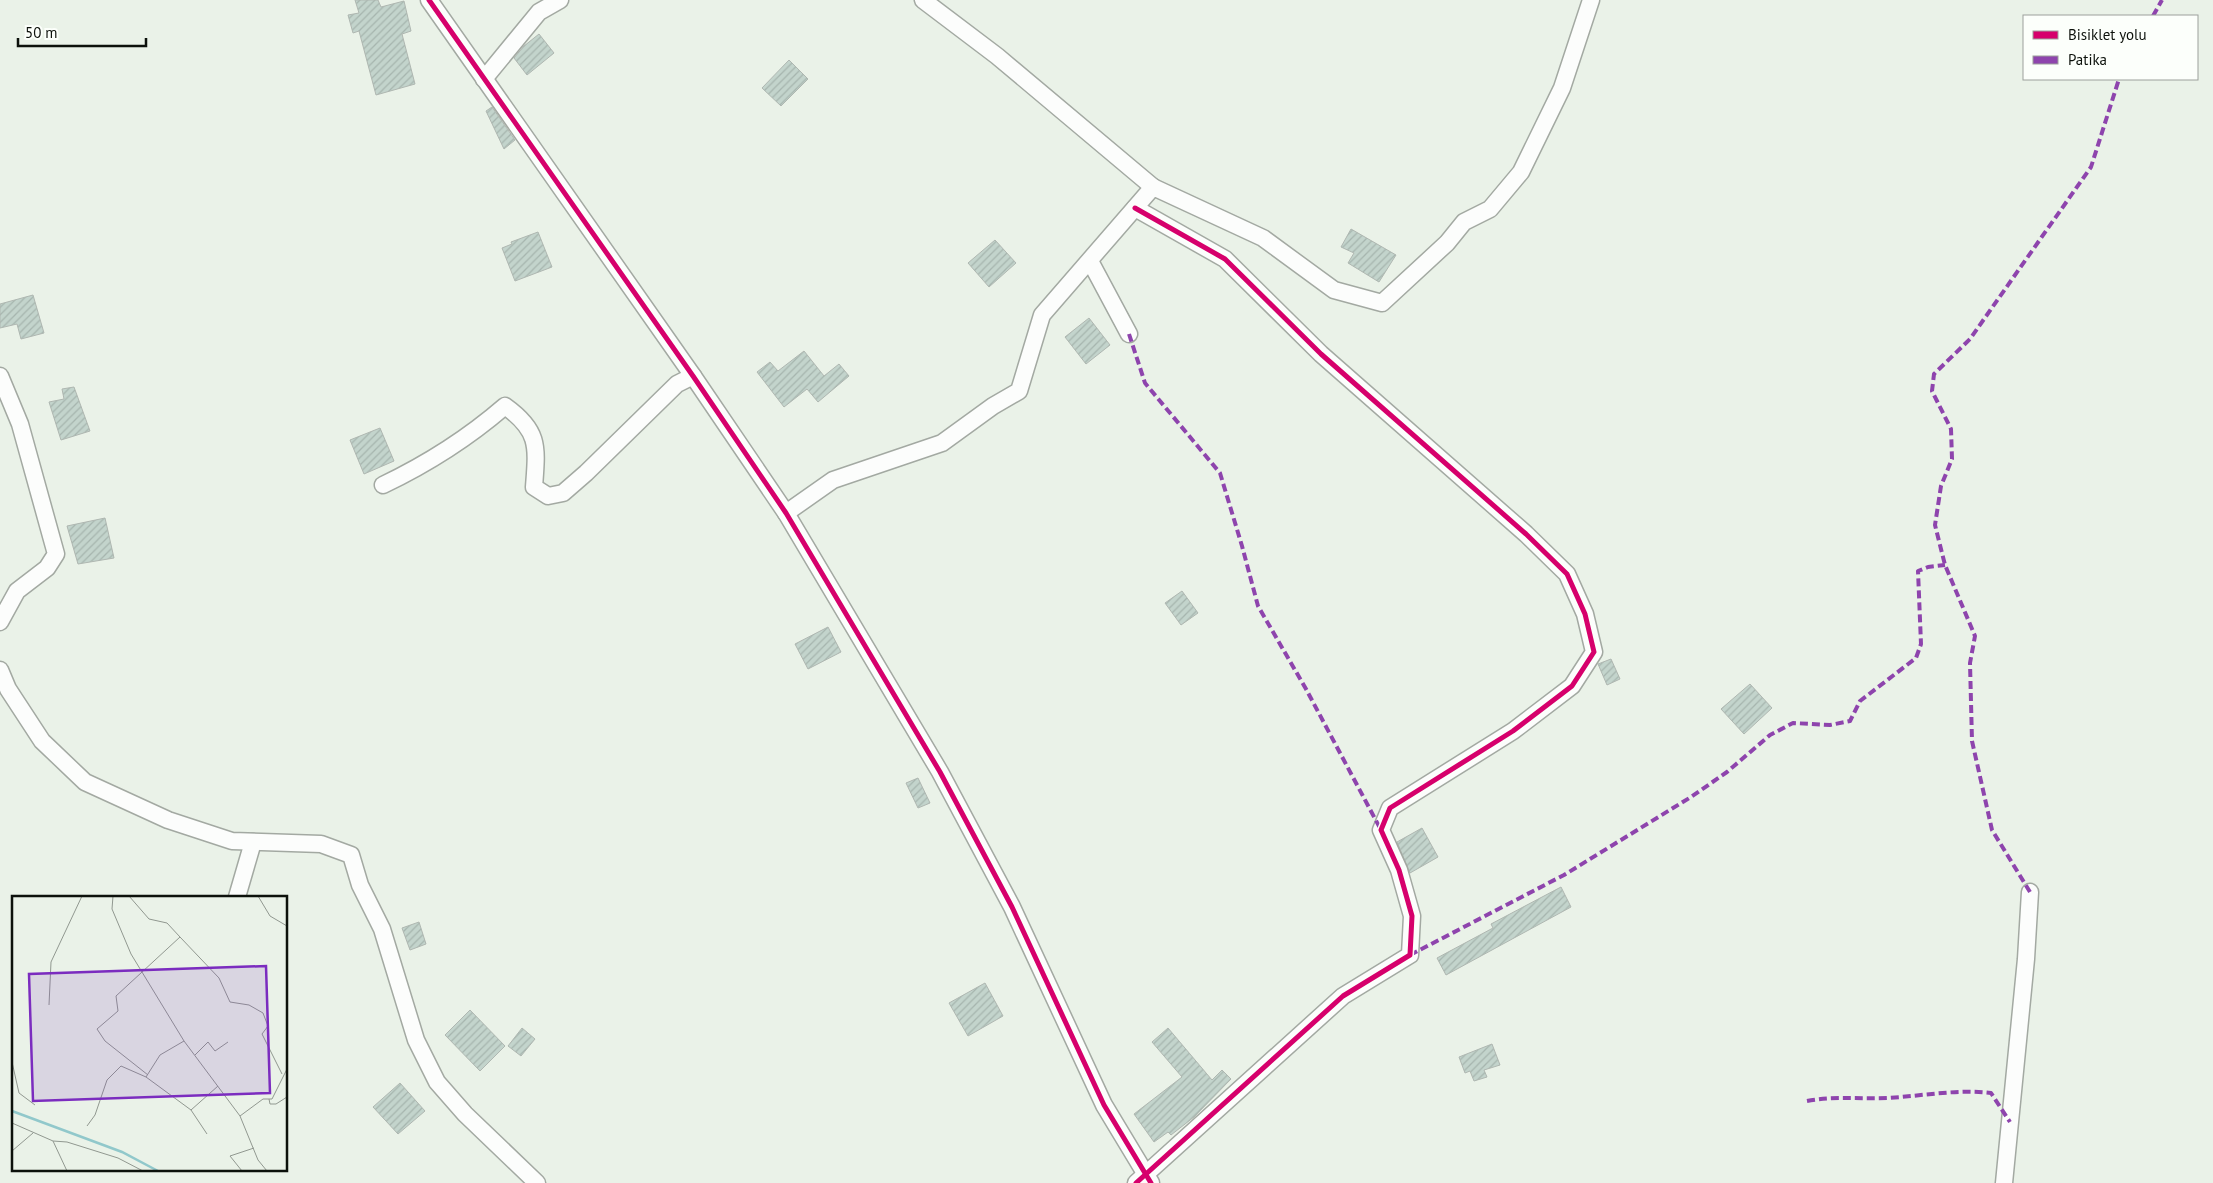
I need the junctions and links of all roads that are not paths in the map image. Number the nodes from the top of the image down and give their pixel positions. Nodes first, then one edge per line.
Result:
1 (429, 0) edge
2 (560, 0) edge
3 (923, 0) edge
4 (1591, 0) edge
5 (484, 78) junction
6 (1153, 187) junction
7 (1135, 208) junction
8 (1090, 260) junction
9 (1129, 334) dead end
10 (0, 376) edge
11 (693, 376) junction
12 (383, 485) dead end
13 (786, 513) junction
14 (0, 622) edge
15 (0, 670) edge
16 (253, 842) junction
17 (2030, 892) dead end
18 (237, 896) edge
19 (1144, 1180) edge
20 (537, 1183) edge
21 (2004, 1183) edge

1 - 5 street
2 - 5 street
3 - 6 street
4 - 6 street
5 - 11 street
6 - 7 street
7 - 8 street
7 - 19 street
8 - 9 street
8 - 13 street
10 - 14 street
11 - 12 street
11 - 13 street
13 - 19 street
15 - 16 street
16 - 18 street
16 - 20 street
17 - 21 street

